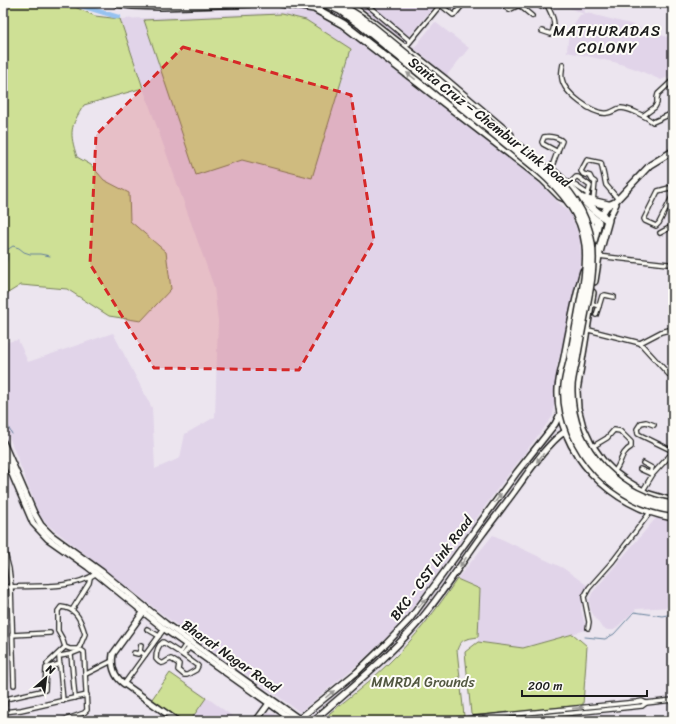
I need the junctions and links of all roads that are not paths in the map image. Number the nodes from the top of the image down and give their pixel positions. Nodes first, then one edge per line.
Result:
1 (117, 3) edge
2 (248, 3) edge
3 (282, 3) edge
4 (324, 3) edge
5 (337, 3) edge
6 (347, 3) edge
7 (365, 3) edge
8 (464, 3) edge
9 (501, 3) edge
10 (537, 3) edge
11 (546, 3) edge
12 (161, 4) edge
13 (440, 4) edge
14 (541, 7) dead end
15 (532, 16) dead end
16 (542, 31) dead end
17 (410, 41) junction
18 (405, 48) junction
19 (563, 64) dead end
20 (445, 80) junction
21 (673, 80) edge
22 (434, 94) junction
23 (673, 113) edge
24 (644, 115) junction
25 (673, 151) edge
26 (558, 152) junction
27 (551, 169) junction
28 (571, 183) junction
29 (673, 190) edge
30 (673, 195) edge
31 (560, 196) junction
32 (584, 199) junction
33 (614, 202) junction
34 (599, 219) junction
35 (659, 223) junction
36 (606, 224) junction
37 (673, 226) edge
38 (667, 229) junction
39 (660, 233) dead end
40 (591, 249) junction
41 (598, 256) junction
42 (668, 264) dead end
43 (583, 274) junction
44 (614, 298) dead end
45 (590, 303) junction
46 (599, 306) junction
47 (596, 316) dead end
48 (571, 325) junction
49 (673, 329) edge
50 (586, 330) junction
51 (640, 343) junction
52 (673, 379) edge
53 (561, 412) junction
54 (654, 425) dead end
55 (567, 430) junction
56 (3, 442) edge
57 (592, 446) junction
58 (673, 451) edge
59 (4, 452) edge
60 (671, 457) edge
61 (643, 463) dead end
62 (640, 469) dead end
63 (517, 472) junction
64 (614, 472) junction
65 (652, 474) junction
66 (524, 478) junction
67 (624, 481) junction
68 (642, 492) junction
69 (615, 493) junction
70 (673, 502) edge
71 (673, 505) edge
72 (673, 510) edge
73 (651, 511) junction
74 (673, 517) edge
75 (482, 520) junction
76 (490, 524) junction
77 (3, 545) edge
78 (99, 572) junction
79 (90, 578) junction
80 (11, 586) junction
81 (3, 587) edge
82 (72, 610) junction
83 (145, 611) junction
84 (588, 628) dead end
85 (147, 629) dead end
86 (164, 629) junction
87 (399, 630) junction
88 (50, 633) dead end
89 (12, 635) junction
90 (159, 636) junction
91 (406, 636) junction
92 (141, 645) dead end
93 (188, 645) junction
94 (65, 647) junction
95 (140, 651) junction
96 (134, 653) dead end
97 (71, 654) junction
98 (181, 654) junction
99 (145, 655) junction
100 (112, 661) junction
101 (368, 661) junction
102 (47, 664) dead end
103 (60, 664) junction
104 (374, 668) junction
105 (86, 674) junction
106 (124, 684) junction
107 (14, 686) dead end
108 (87, 695) junction
109 (75, 698) junction
110 (673, 700) edge
111 (63, 701) junction
112 (270, 701) junction
113 (646, 703) junction
114 (4, 706) edge
115 (4, 712) edge
116 (301, 720) edge
117 (62, 721) edge
118 (177, 721) edge
119 (256, 721) edge
120 (294, 721) edge
121 (313, 721) edge
122 (446, 721) edge
123 (496, 721) edge

1 - 12 highway
2 - 12 highway
22 -> 3 highway, Santa Cruz – Chembur Link Road
4 - 72 highway, bridge
5 - 71 highway, bridge
6 - 18 highway, Santa Cruz – Chembur Link Road
7 - 17 street
8 - 13 street
9 - 15 street
10 - 14 street
11 - 16 street
13 - 17 street
17 - 18 street
18 - 20 highway, Santa Cruz – Chembur Link Road
19 - 24 street
20 - 22 highway
20 - 27 highway, Santa Cruz – Chembur Link Road
21 - 24 street
22 - 31 highway, Santa Cruz – Chembur Link Road
23 - 24 street
25 - 33 street
26 - 26 street
26 - 27 street
27 - 28 highway, Santa Cruz – Chembur Link Road
28 - 31 highway
28 - 32 highway, Santa Cruz – Chembur Link Road
28 - 32 street
29 - 35 street
30 - 35 street
31 - 32 highway, Santa Cruz – Chembur Link Road
31 - 43 highway
32 - 33 highway
32 - 33 street
32 - 34 highway, Santa Cruz – Chembur Link Road
32 - 40 highway
33 - 34 street
33 - 36 street
34 - 36 highway, Santa Cruz – Chembur Link Road
34 - 40 highway
35 - 38 street
36 - 41 highway
37 - 38 street
38 - 39 street
40 - 43 highway
41 - 42 street
41 - 45 highway
43 - 48 highway
44 - 46 street
45 - 46 street
45 - 50 highway
46 - 47 street
48 - 50 street
48 - 53 highway
49 - 51 street
50 - 51 street
50 - 57 highway
51 - 52 street
53 - 55 highway
53 - 63 street, BKC - CST Link Road
54 - 58 street
55 -> 66 street, BKC - CST Link Road
55 - 69 highway
56 - 59 street
57 - 64 highway
57 - 64 street
58 - 60 street
59 - 78 street
60 - 65 street
61 - 65 street
62 - 65 street
63 - 66 street
75 -> 63 street, BKC - CST Link Road
64 - 67 highway
65 - 68 street
66 - 76 street, BKC - CST Link Road
67 - 68 highway
67 - 69 highway
68 - 70 highway
69 - 73 highway
73 - 74 highway
73 - 84 street
75 - 76 street
87 -> 75 street, BKC - CST Link Road
76 -> 91 street, BKC - CST Link Road
77 - 80 street
78 - 79 street
78 - 83 street
79 - 80 street
79 - 82 street
80 - 81 street
80 - 89 street
82 - 94 street
82 - 94 street
83 - 86 street, Bharat Nagar Road
83 - 100 street
83 - 112 street, Bharat Nagar Road
85 - 90 street
86 - 90 street
86 - 93 street, Bharat Nagar Road
87 - 91 street
87 - 101 street, BKC - CST Link Road
88 - 89 street
89 - 107 street
90 - 99 street
91 - 104 street, BKC - CST Link Road
92 - 95 street
93 - 98 street
93 - 112 street, Bharat Nagar Road
94 - 102 street
95 - 96 street
95 - 99 street
97 - 103 street
97 - 105 street
97 - 109 street
98 - 98 street
99 - 106 street
100 - 105 street
100 - 106 street
101 - 104 street
116 -> 101 street, BKC - CST Link Road
103 - 111 street
103 - 114 street
104 - 121 street, BKC - CST Link Road
105 - 108 street
106 - 118 street
108 - 109 street
108 - 117 street
109 - 111 street
110 - 113 street
111 - 115 street
112 - 116 street, Bharat Nagar Road
112 - 119 street
112 - 120 street, Bharat Nagar Road
122 -> 113 street
113 - 123 street
114 - 115 street

